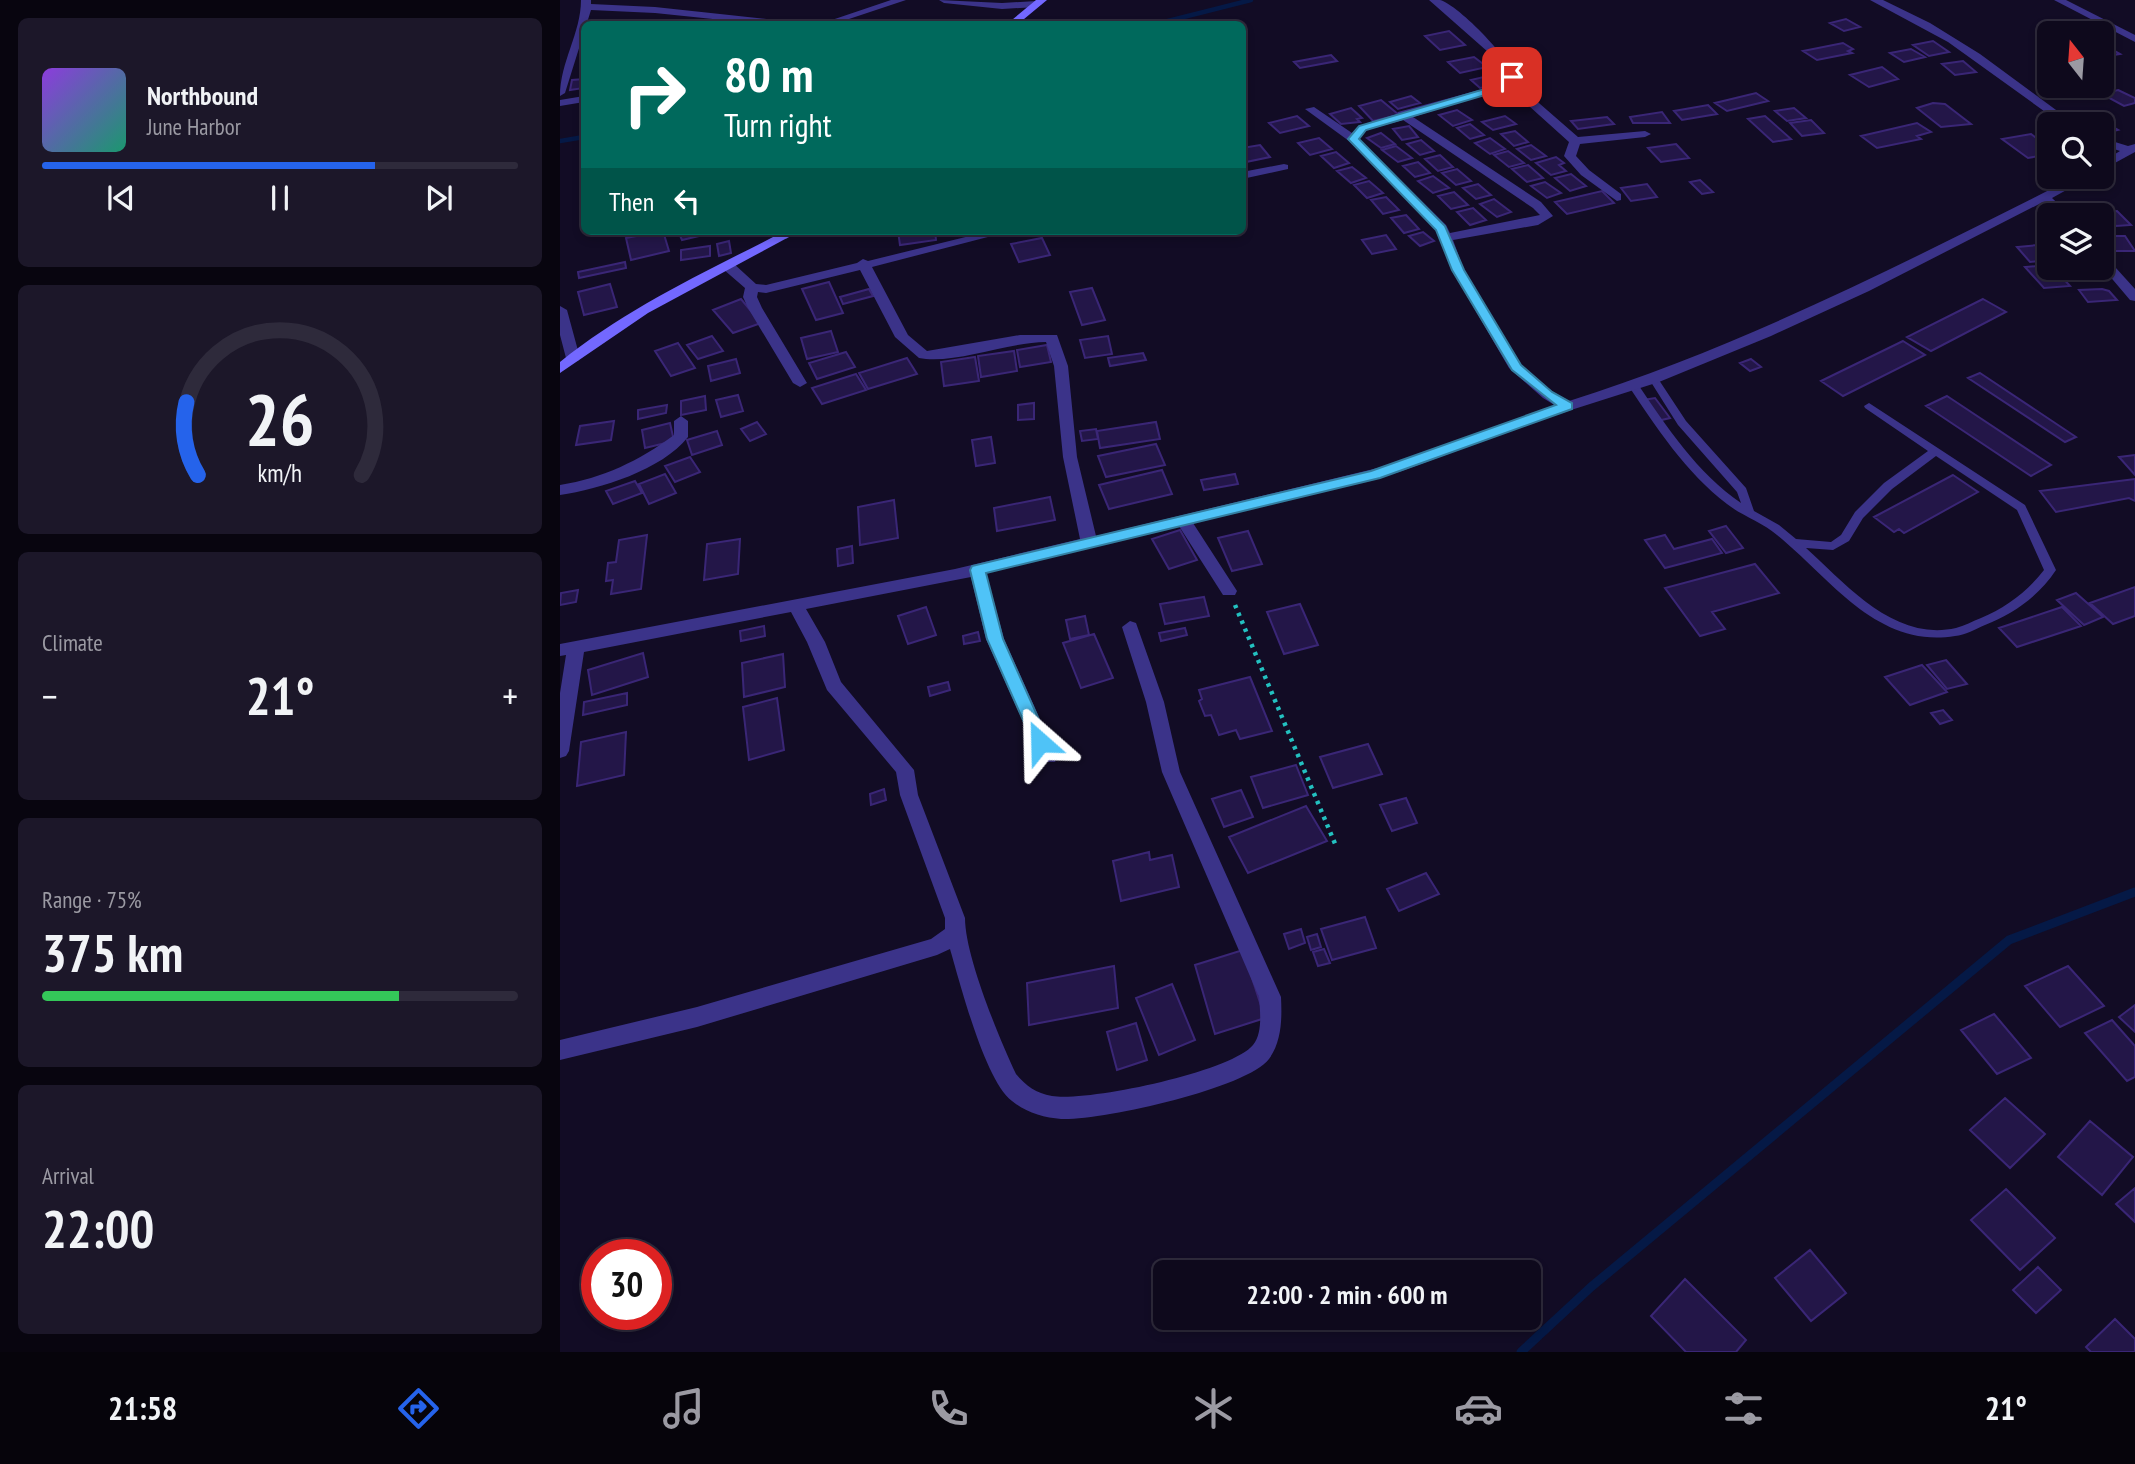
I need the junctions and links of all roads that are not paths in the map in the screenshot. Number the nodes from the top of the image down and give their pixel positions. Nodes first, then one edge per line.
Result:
1 (901, 0) edge
2 (944, 0) edge
3 (1434, 0) edge
4 (1875, 0) edge
5 (2059, 0) edge
6 (1039, 2) edge
7 (587, 4) edge
8 (1002, 6) junction
9 (582, 21) edge
10 (756, 21) edge
11 (834, 21) edge
12 (1011, 21) edge
13 (1017, 21) edge
14 (581, 24) edge
15 (2135, 39) edge
16 (1509, 83) junction
17 (560, 93) edge
18 (581, 100) edge
19 (560, 103) edge
20 (1310, 109) dead end
21 (2053, 112) edge
22 (1402, 114) junction
23 (1645, 134) dead end
24 (1353, 139) junction
25 (1575, 141) junction
26 (2114, 144) edge
27 (2132, 148) edge
28 (2114, 159) edge
29 (1284, 167) dead end
30 (1246, 175) edge
31 (2062, 189) edge
32 (1617, 197) dead end
33 (2045, 198) junction
34 (2051, 203) edge
35 (780, 235) edge
36 (988, 235) edge
37 (1447, 237) junction
38 (863, 263) junction
39 (728, 266) junction
40 (2114, 273) edge
41 (752, 287) junction
42 (2135, 297) edge
43 (560, 310) edge
44 (573, 358) junction
45 (560, 369) edge
46 (1654, 379) junction
47 (800, 383) dead end
48 (1633, 385) junction
49 (1567, 406) junction
50 (1869, 406) dead end
51 (681, 421) dead end
52 (1935, 451) junction
53 (560, 489) edge
54 (1749, 510) junction
55 (1184, 521) junction
56 (1089, 542) junction
57 (1793, 543) junction
58 (977, 570) junction
59 (1229, 591) road end
60 (795, 605) junction
61 (1130, 627) dead end
62 (568, 649) edge
63 (560, 751) edge
64 (1048, 757) dead end
65 (955, 933) junction
66 (560, 1050) edge

1 - 11 street
2 - 8 street
3 - 16 street
4 - 21 street
5 - 15 street
6 - 8 street
6 - 13 main road
7 - 9 street
7 - 10 street
8 - 12 street
14 - 17 street
16 - 22 street
16 - 25 street
18 - 19 street
20 - 24 street
22 - 24 street
22 - 37 street
23 - 25 street
24 - 37 street
25 - 32 street
26 - 27 street
27 - 28 street
29 - 30 street
31 - 33 street
33 - 34 street
33 - 46 street
35 - 39 main road
36 - 38 street
37 - 49 street
38 - 41 street
38 - 56 street
39 - 41 street
39 - 44 main road
40 - 42 street
41 - 47 street
43 - 44 street
44 - 45 main road
46 - 48 street
46 - 54 lane
48 - 49 street
48 - 54 lane
49 - 55 street
50 - 52 lane
51 - 53 street
52 - 57 lane
52 - 57 lane
54 - 57 lane
55 - 56 street
55 - 59 street
56 - 58 street
58 - 60 street
58 - 64 street
60 - 62 street
60 - 65 street
61 - 65 street
62 - 63 street
65 - 66 street

